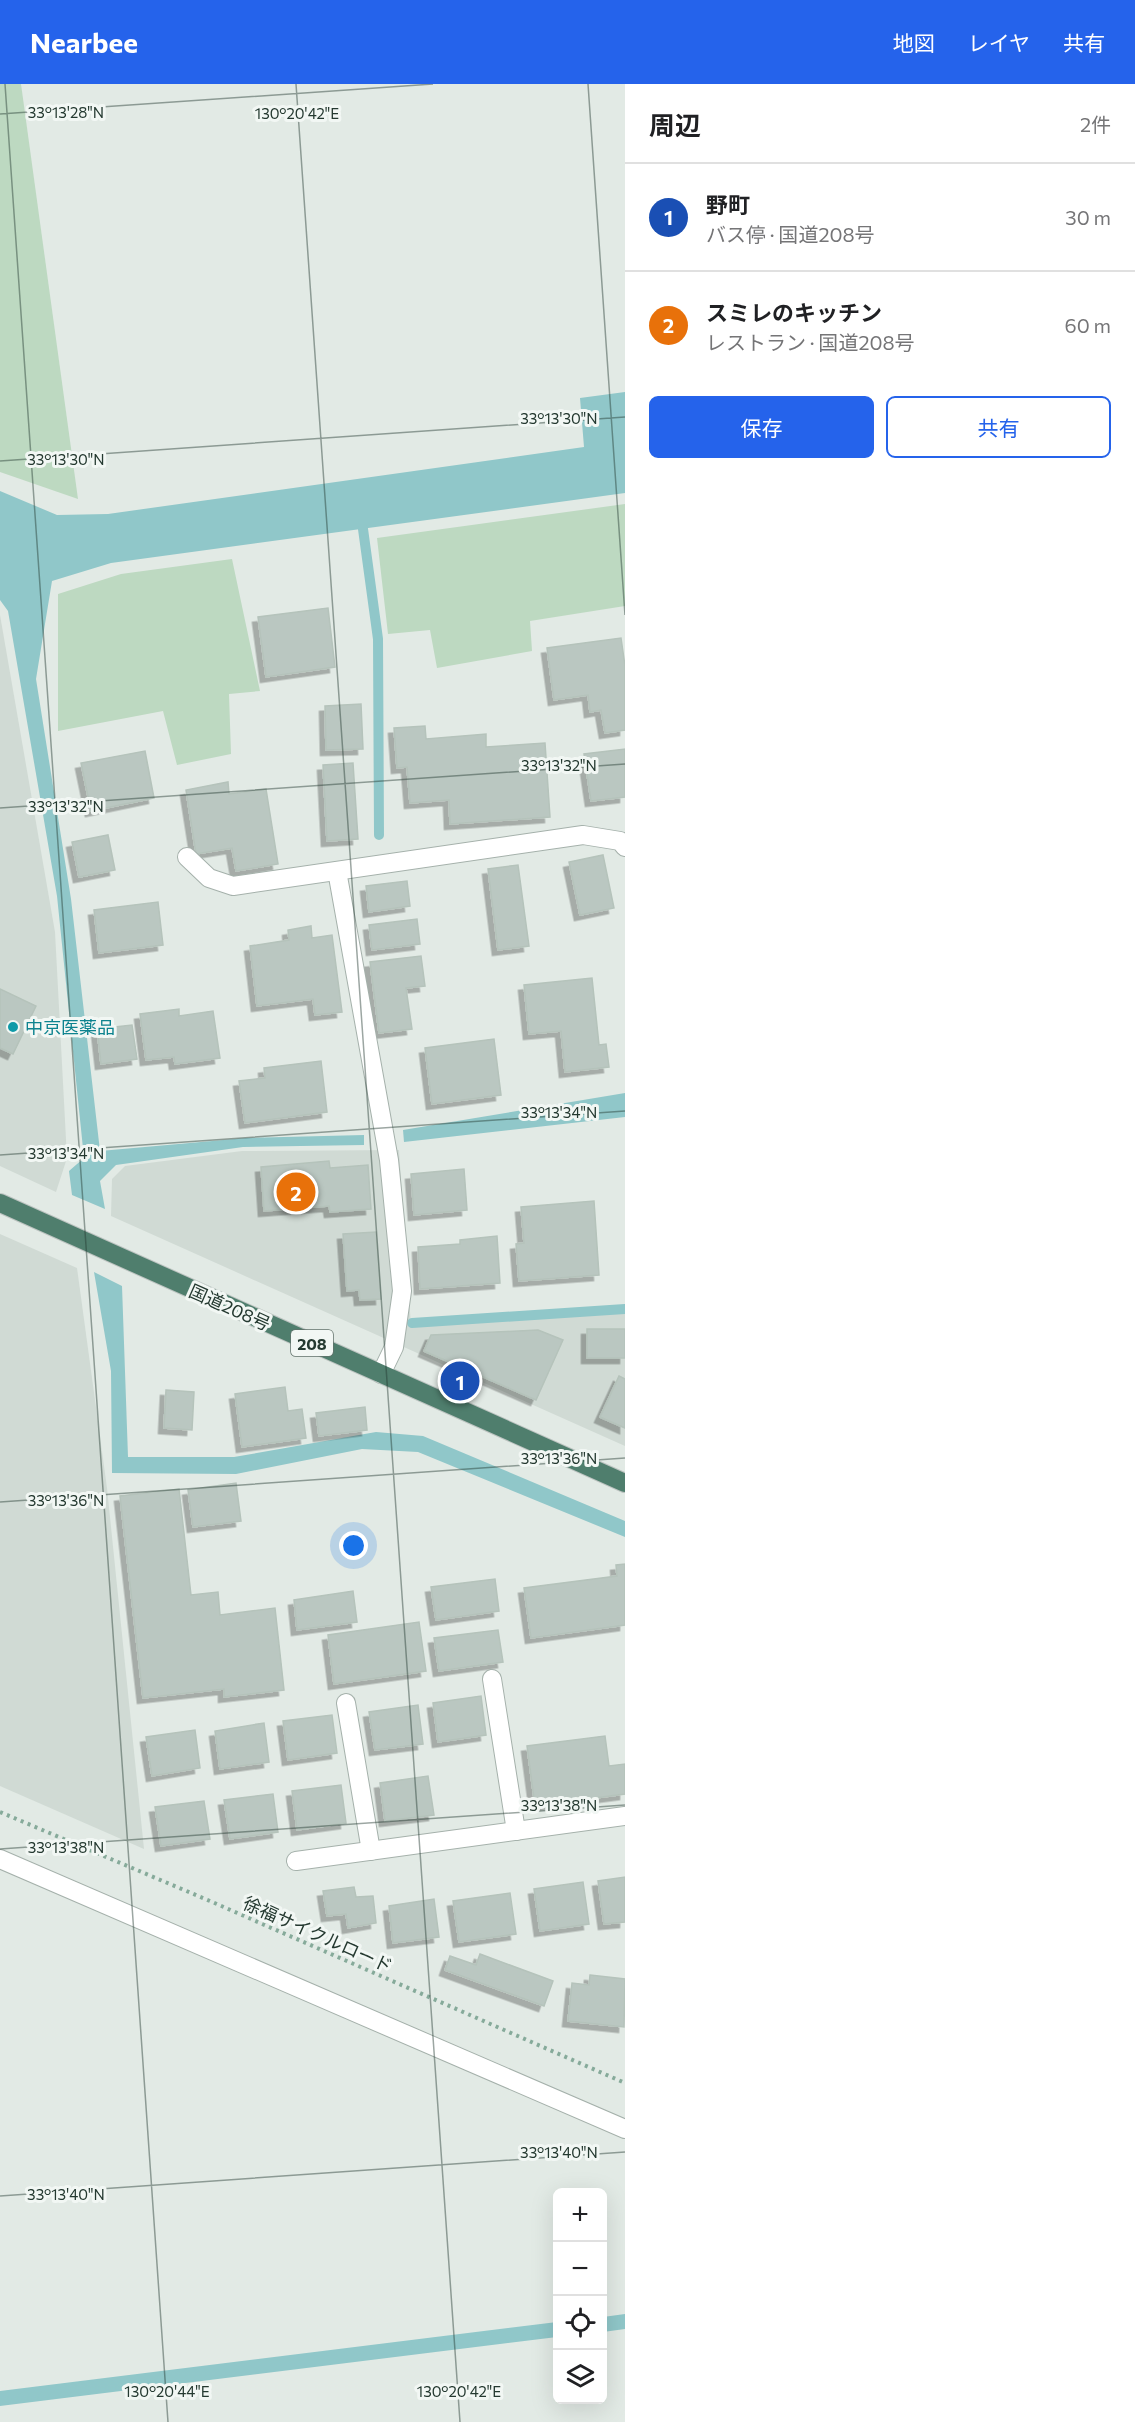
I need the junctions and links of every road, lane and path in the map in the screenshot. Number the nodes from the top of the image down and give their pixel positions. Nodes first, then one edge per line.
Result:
1 (625, 847) edge
2 (187, 857) dead end
3 (337, 871) junction
4 (0, 1203) edge
5 (381, 1374) junction
6 (625, 1483) edge
7 (492, 1679) dead end
8 (346, 1703) dead end
9 (0, 1812) edge
10 (625, 1816) edge
11 (516, 1831) junction
12 (371, 1851) junction
13 (0, 1859) edge
14 (296, 1861) dead end
15 (625, 2083) edge
16 (625, 2129) edge

1 - 3 street
2 - 3 street
3 - 5 street
4 - 5 highway, 国道208号 / 208
5 - 6 highway, 国道208号 / 208
7 - 11 street
8 - 12 street
9 - 15 path, 徐福サイクルロード
10 - 11 street
11 - 12 street
12 - 14 street
13 - 16 street

